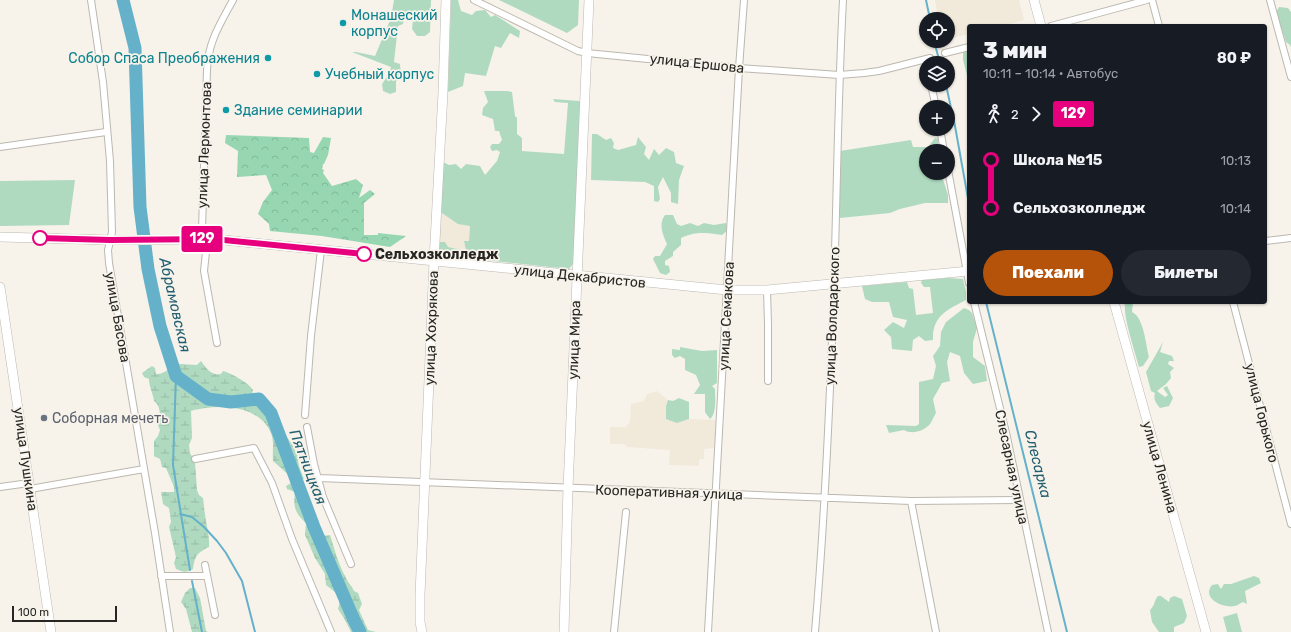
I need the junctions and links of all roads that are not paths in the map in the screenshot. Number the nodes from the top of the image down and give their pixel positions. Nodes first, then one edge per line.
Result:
1 (91, 0) edge
2 (233, 0) edge
3 (446, 0) edge
4 (474, 0) edge
5 (589, 0) edge
6 (744, 0) edge
7 (843, 0) edge
8 (1034, 0) edge
9 (1147, 0) edge
10 (1152, 0) edge
11 (1270, 0) edge
12 (1040, 24) edge
13 (1058, 24) edge
14 (1158, 24) edge
15 (967, 47) edge
16 (587, 53) junction
17 (944, 53) dead end
18 (919, 62) edge
19 (739, 68) junction
20 (839, 75) junction
21 (1291, 77) edge
22 (106, 132) junction
23 (0, 147) edge
24 (950, 180) edge
25 (0, 237) edge
26 (1291, 238) edge
27 (204, 239) junction
28 (110, 240) junction
29 (1267, 241) edge
30 (320, 250) junction
31 (434, 261) junction
32 (967, 266) edge
33 (967, 271) edge
34 (577, 276) junction
35 (834, 284) junction
36 (0, 287) edge
37 (727, 290) junction
38 (767, 290) junction
39 (974, 304) edge
40 (1115, 304) edge
41 (1234, 304) edge
42 (217, 343) dead end
43 (768, 381) dead end
44 (305, 416) dead end
45 (307, 427) dead end
46 (195, 459) dead end
47 (144, 469) junction
48 (319, 478) junction
49 (424, 482) junction
50 (30, 486) junction
51 (0, 488) edge
52 (568, 488) junction
53 (716, 493) junction
54 (825, 498) junction
55 (1019, 500) junction
56 (911, 501) junction
57 (626, 512) dead end
58 (1291, 524) edge
59 (205, 564) dead end
60 (351, 564) dead end
61 (162, 576) junction
62 (207, 576) junction
63 (215, 615) dead end
64 (51, 632) edge
65 (170, 632) edge
66 (331, 632) edge
67 (422, 632) edge
68 (564, 632) edge
69 (614, 632) edge
70 (708, 632) edge
71 (815, 632) edge
72 (936, 632) edge
73 (1048, 632) edge
74 (1206, 632) edge

1 - 22 street, улица Басова
2 - 27 street, улица Лермонтова
3 - 31 street, улица Хохрякова
4 - 16 street, улица Ершова
5 - 16 street, улица Мира
6 - 19 street, улица Семакова
7 - 20 street, улица Володарского
8 - 12 street
9 - 13 street
10 - 14 street
11 - 21 street
15 - 17 street
16 - 19 street, улица Ершова
16 - 34 street, улица Мира
18 - 20 street, улица Ершова
19 - 20 street, улица Ершова
19 - 37 street, улица Семакова
20 - 35 street, улица Володарского
22 - 23 street
22 - 28 street, улица Басова
24 - 32 street
25 - 28 street
26 - 29 street
27 - 28 street, улица Декабристов
27 - 30 street, улица Декабристов
27 - 42 street, улица Лермонтова
28 - 47 street, улица Басова
30 - 31 street, улица Декабристов
30 - 44 street
31 - 34 street, улица Декабристов
31 - 49 street, улица Хохрякова
33 - 35 street, улица Декабристов
34 - 37 street, улица Декабристов
34 - 52 street, улица Мира
35 - 38 street, улица Декабристов
35 - 54 street, улица Володарского
36 - 50 street, улица Пушкина
37 - 38 street, улица Декабристов
37 - 53 street, улица Семакова
38 - 43 street
39 - 55 street, Слесарная улица
40 - 74 street, улица Ленина
41 - 58 street, улица Горького
45 - 48 street
46 - 66 street
47 - 50 street
47 - 61 street, улица Басова
48 - 49 street, Кооперативная улица
48 - 60 street
49 - 52 street, Кооперативная улица
49 - 67 street, улица Хохрякова
50 - 51 street
50 - 64 street, улица Пушкина
52 - 53 street, Кооперативная улица
52 - 68 street, улица Мира
53 - 54 street, Кооперативная улица
53 - 70 street, улица Семакова
54 - 56 street, Кооперативная улица
54 - 71 street, улица Володарского
55 - 56 street, Кооперативная улица
55 - 73 street, Слесарная улица
56 - 72 street
57 - 69 street
59 - 62 street
61 - 62 street
61 - 65 street, улица Басова
62 - 63 street

